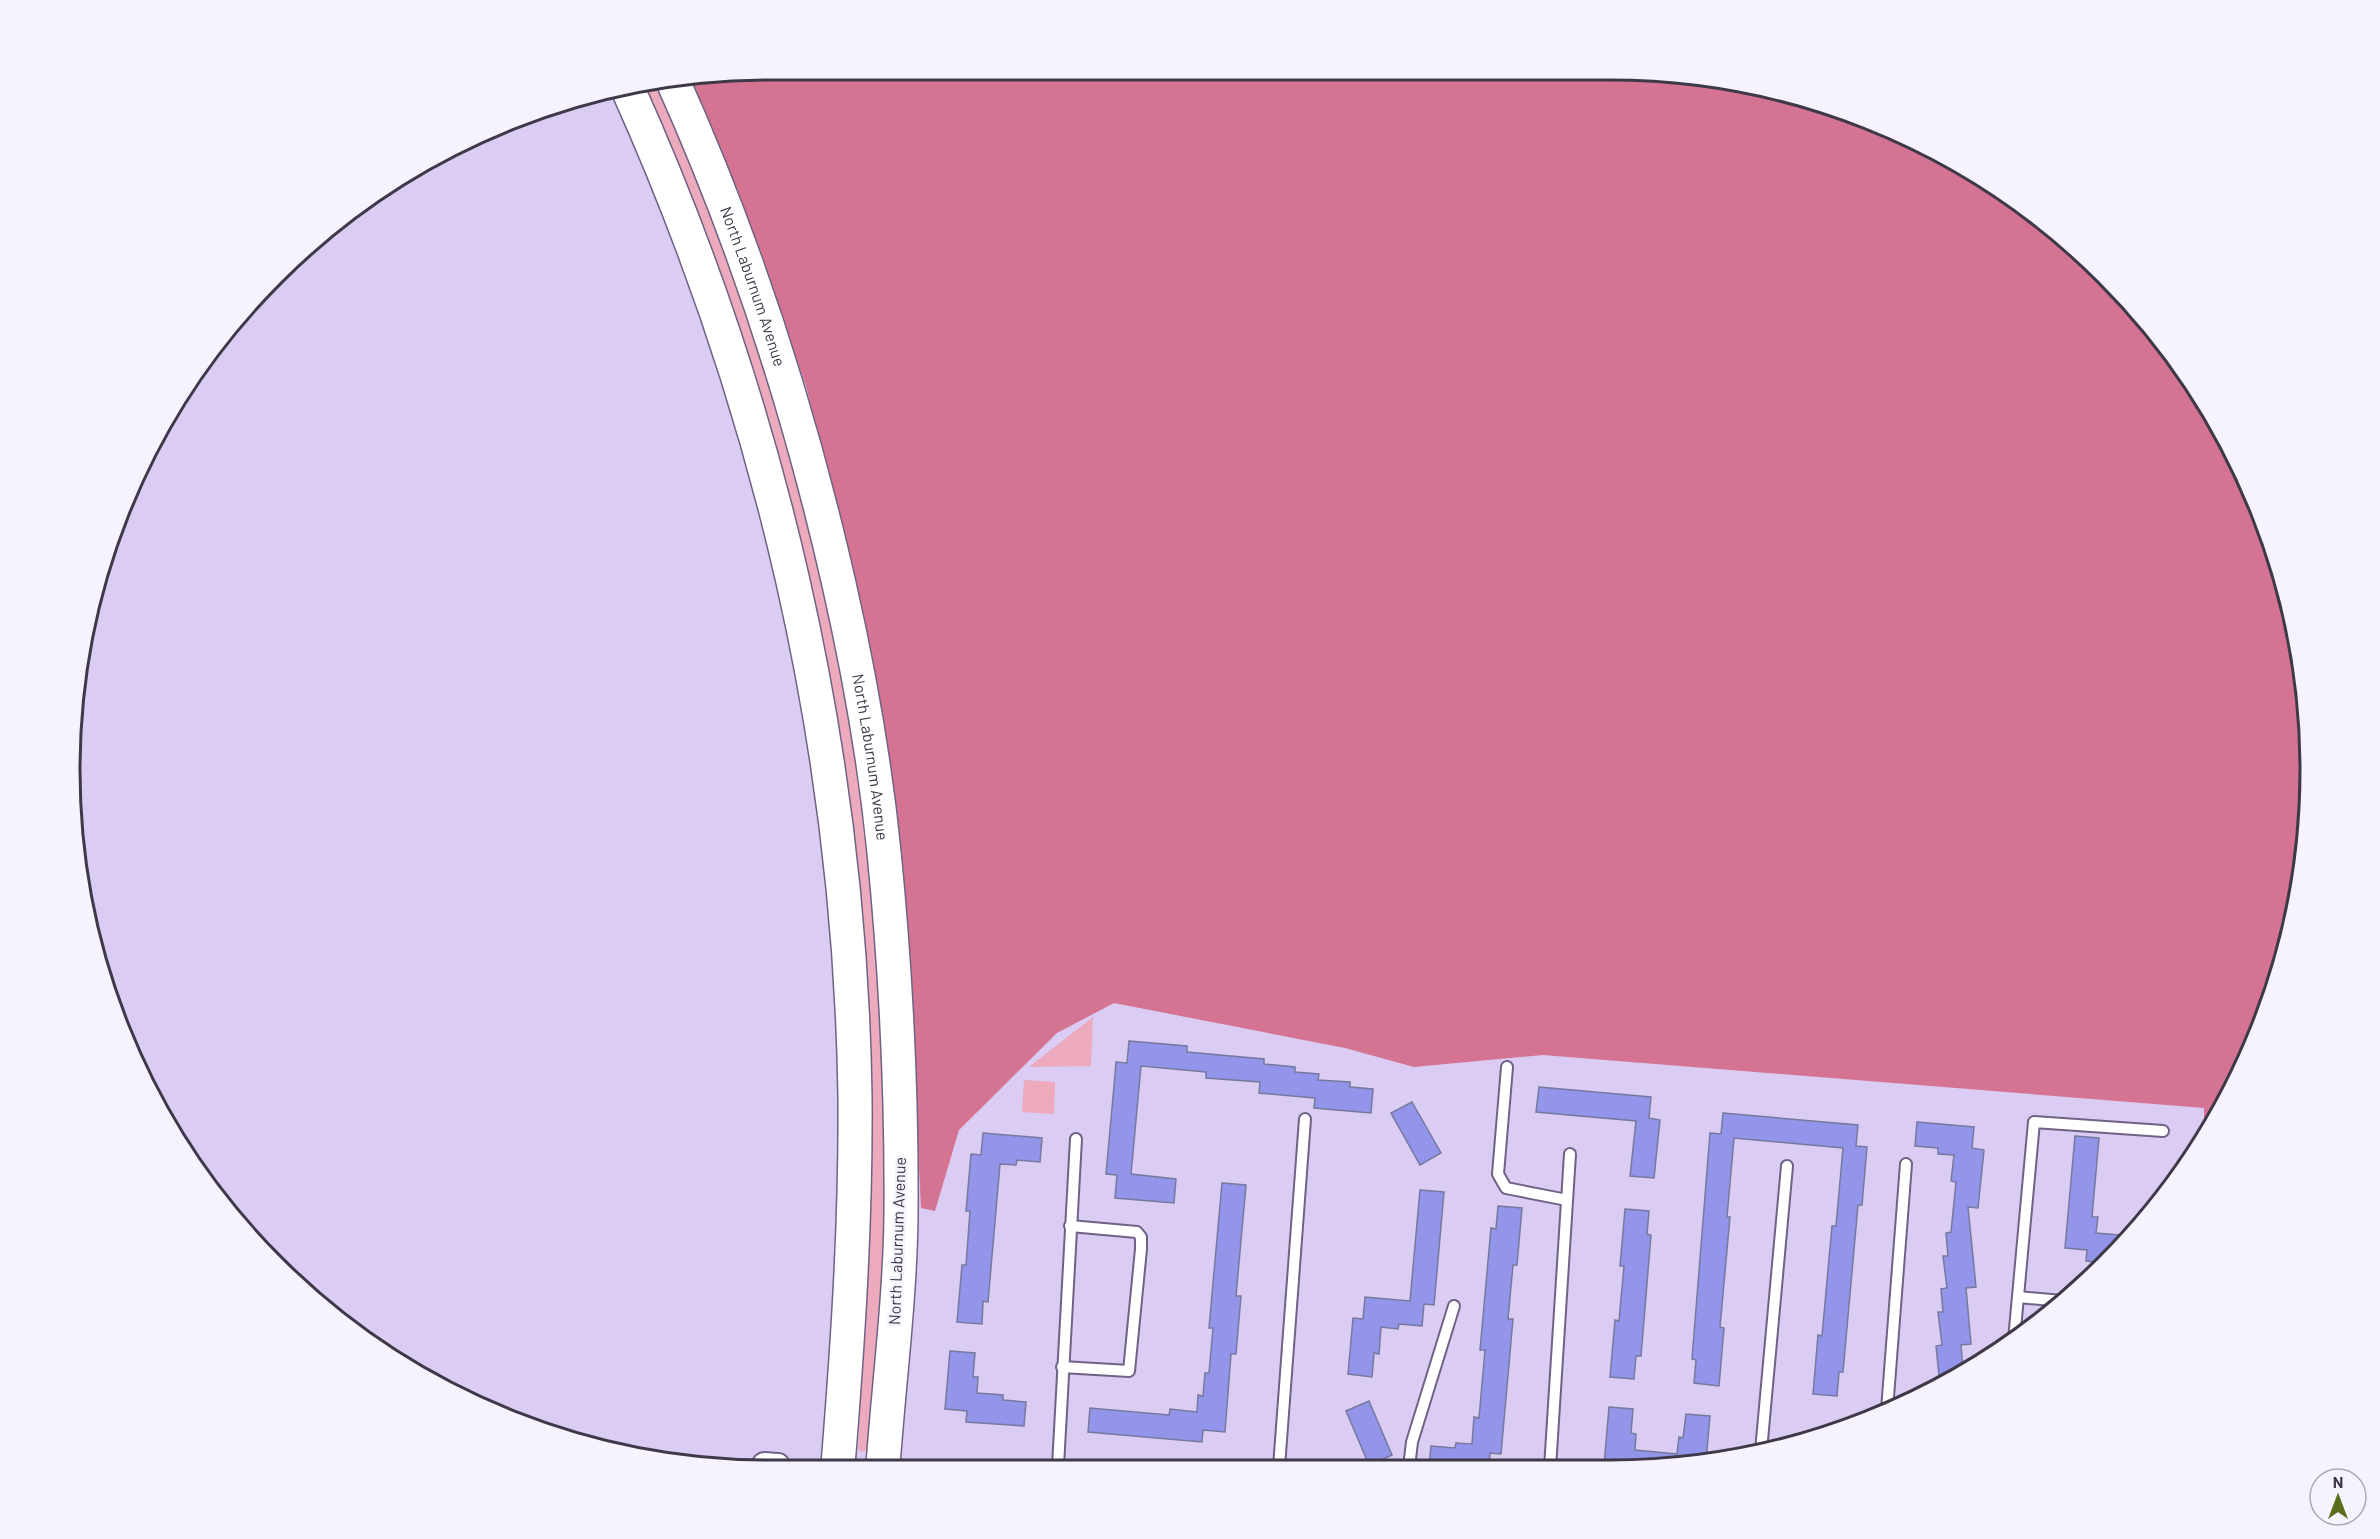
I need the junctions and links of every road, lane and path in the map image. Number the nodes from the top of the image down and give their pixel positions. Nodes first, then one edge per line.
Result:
1 (675, 86) edge
2 (630, 94) edge
3 (1508, 1067) dead end
4 (1305, 1119) dead end
5 (2163, 1131) dead end
6 (1076, 1139) dead end
7 (1570, 1154) dead end
8 (1906, 1164) dead end
9 (1787, 1166) dead end
10 (1567, 1200) junction
11 (1070, 1227) junction
12 (2018, 1297) junction
13 (2051, 1300) edge
14 (1454, 1306) dead end
15 (2015, 1328) edge
16 (1062, 1367) junction
17 (1888, 1401) edge
18 (1762, 1442) edge
19 (838, 1460) edge
20 (882, 1460) edge
21 (1058, 1460) edge
22 (1280, 1460) edge
23 (1410, 1460) edge
24 (1551, 1460) edge

1 - 20 main road, North Laburnum Avenue
2 - 19 main road
3 - 10 lane
4 - 22 lane
5 - 12 lane
6 - 11 lane
7 - 10 lane
8 - 17 lane
9 - 18 lane
10 - 24 lane
11 - 16 lane
11 - 16 lane
12 - 13 lane
12 - 15 lane
14 - 23 lane
16 - 21 lane

